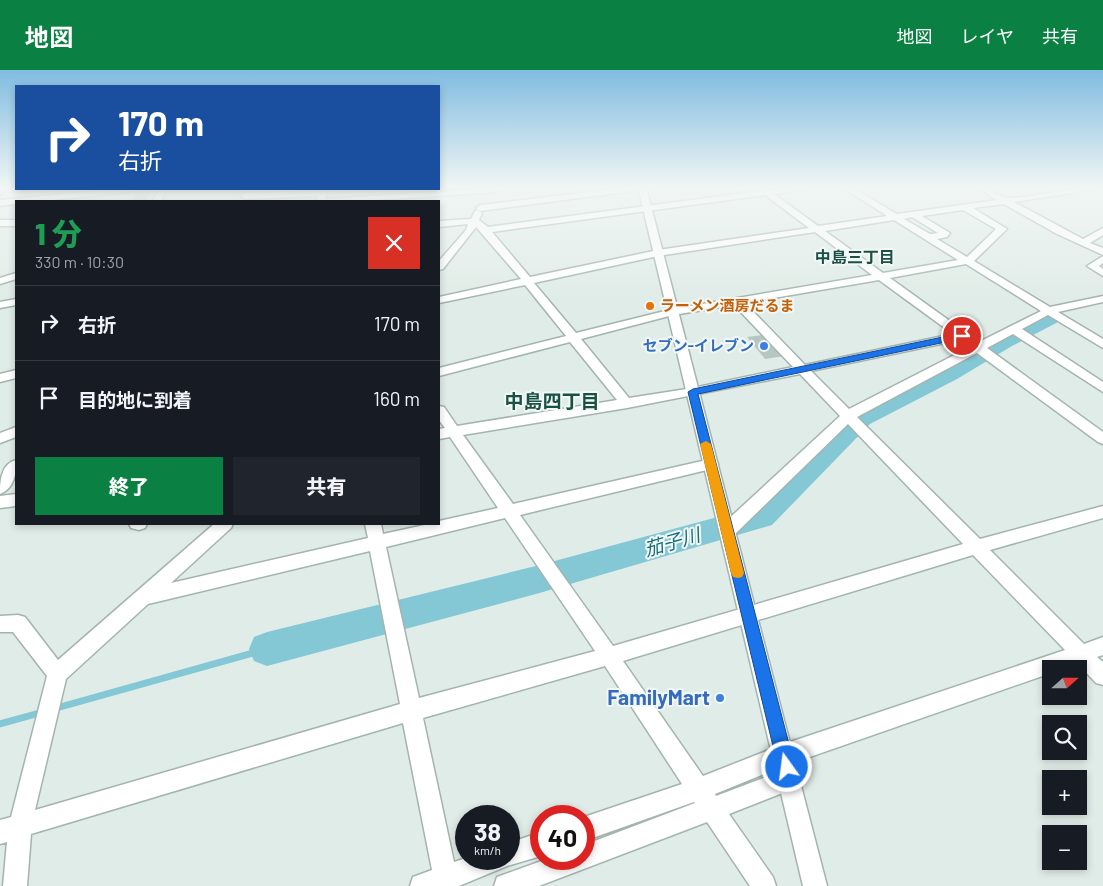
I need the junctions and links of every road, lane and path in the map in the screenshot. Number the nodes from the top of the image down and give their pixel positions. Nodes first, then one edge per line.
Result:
1 (472, 225) edge
2 (480, 225) edge
3 (522, 225) edge
4 (651, 225) edge
5 (812, 225) edge
6 (841, 225) edge
7 (911, 225) edge
8 (932, 225) edge
9 (995, 225) edge
10 (1050, 225) edge
11 (817, 229) junction
12 (486, 230) junction
13 (1103, 231) edge
14 (930, 237) junction
15 (1083, 243) junction
16 (1103, 252) edge
17 (658, 253) junction
18 (1103, 259) edge
19 (968, 261) junction
20 (440, 266) edge
21 (1103, 273) edge
22 (15, 276) edge
23 (883, 277) junction
24 (0, 281) edge
25 (528, 281) junction
26 (440, 300) edge
27 (15, 302) edge
28 (738, 302) junction
29 (1100, 303) edge
30 (0, 305) edge
31 (1050, 310) junction
32 (673, 312) junction
33 (1014, 329) junction
34 (962, 336) junction
35 (573, 338) junction
36 (1103, 344) edge
37 (977, 347) junction
38 (803, 370) junction
39 (440, 372) edge
40 (15, 374) edge
41 (0, 378) edge
42 (1103, 388) edge
43 (693, 392) junction
44 (627, 404) junction
45 (440, 413) edge
46 (849, 416) junction
47 (15, 432) edge
48 (446, 433) edge
49 (0, 438) edge
50 (1103, 439) edge
51 (711, 464) junction
52 (15, 466) edge
53 (0, 488) edge
54 (15, 500) edge
55 (0, 502) edge
56 (508, 511) junction
57 (1103, 512) edge
58 (440, 522) edge
59 (224, 525) edge
60 (423, 525) edge
61 (728, 530) junction
62 (374, 533) edge
63 (978, 547) junction
64 (144, 597) junction
65 (748, 614) junction
66 (0, 624) edge
67 (1103, 646) edge
68 (1082, 654) junction
69 (609, 656) junction
70 (57, 674) junction
71 (1103, 676) edge
72 (410, 711) junction
73 (784, 755) junction
74 (790, 779) junction
75 (699, 789) junction
76 (712, 809) junction
77 (595, 825) edge
78 (10, 829) edge
79 (595, 853) edge
80 (473, 870) edge
81 (549, 870) edge
82 (446, 882) edge
83 (15, 886) edge
84 (422, 886) edge
85 (506, 886) edge
86 (764, 886) edge
87 (815, 886) edge

1 - 20 street
2 - 12 street
3 - 12 street
4 - 17 street
5 - 11 street
6 - 11 street
7 - 14 street
8 - 14 street
9 - 19 street
10 - 15 street
11 - 17 street
11 - 23 street
12 - 25 street
13 - 15 street
14 - 19 street
15 - 16 street
17 - 25 street
17 - 32 street
18 - 21 street
19 - 23 street
19 - 31 street
22 - 24 street
23 - 28 street
23 - 34 street
25 - 26 street
25 - 35 street
27 - 30 street
28 - 32 street
28 - 38 street
29 - 31 street
31 - 33 street
31 - 36 street
32 - 35 street
32 - 43 street
33 - 37 street
33 - 42 street
34 - 37 street
34 - 38 street
35 - 39 street
35 - 44 street
37 - 46 street
37 - 50 street
38 - 43 street
38 - 46 street
40 - 41 street
43 - 44 street
43 - 51 street
44 - 48 street
45 - 48 street
46 - 61 street
46 - 63 street
47 - 49 street
48 - 56 street
51 - 56 street
51 - 61 street
52 - 53 street
54 - 55 street
56 - 58 street
56 - 69 street
57 - 63 street
59 - 64 street
60 - 62 street
61 - 65 street
62 - 64 street
62 - 72 street
63 - 65 street
63 - 68 street
64 - 70 street
65 - 69 street
65 - 73 street
66 - 70 street
67 - 68 street
68 - 71 street
68 - 73 street
69 - 72 street
69 - 75 street
70 - 78 street
72 - 78 street
72 - 82 street
73 - 74 street
73 - 75 street
74 - 76 street
74 - 87 street
75 - 76 street
75 - 77 street
76 - 79 street
76 - 86 street
78 - 83 street
80 - 82 street
81 - 85 street
82 - 84 street

